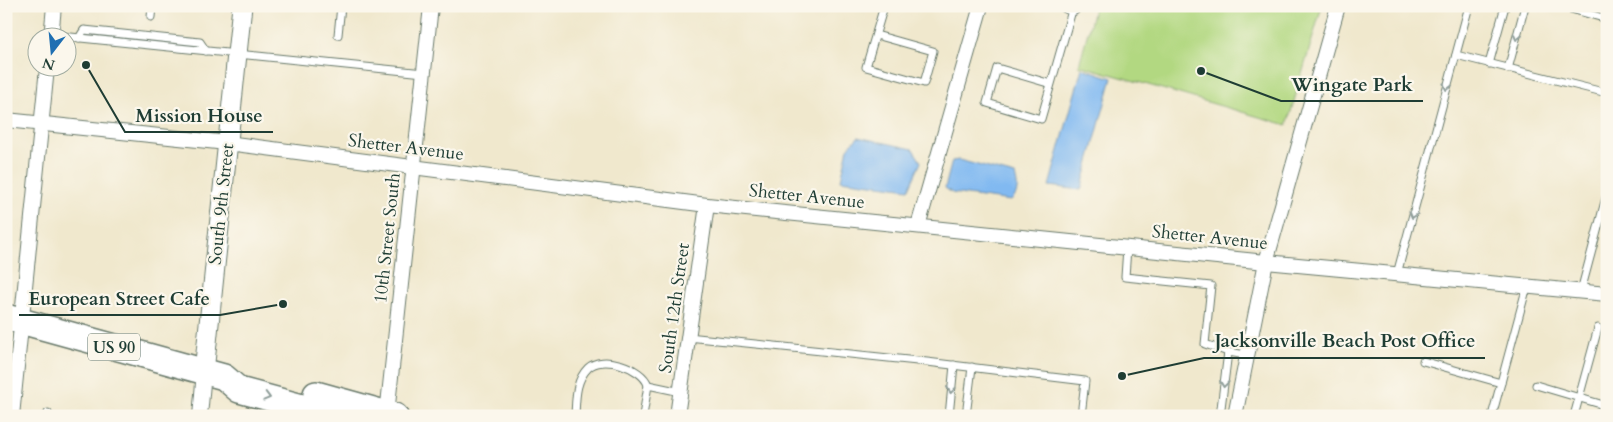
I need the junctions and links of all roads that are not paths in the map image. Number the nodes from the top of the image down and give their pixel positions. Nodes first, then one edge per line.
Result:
1 (54, 6) edge
2 (152, 6) edge
3 (242, 6) edge
4 (341, 6) edge
5 (430, 6) edge
6 (884, 6) edge
7 (981, 6) edge
8 (1338, 6) edge
9 (1469, 6) edge
10 (1505, 6) edge
11 (1525, 6) edge
12 (1560, 6) edge
13 (1071, 7) edge
14 (151, 17) dead end
15 (1607, 19) edge
16 (52, 28) edge
17 (338, 35) dead end
18 (876, 35) junction
19 (78, 38) edge
20 (237, 54) junction
21 (1456, 55) junction
22 (1489, 64) junction
23 (1508, 69) junction
24 (424, 73) junction
25 (46, 78) edge
26 (1051, 84) junction
27 (1607, 93) edge
28 (6, 120) edge
29 (40, 124) junction
30 (227, 143) junction
31 (414, 167) junction
32 (1607, 194) edge
33 (707, 205) junction
34 (918, 226) junction
35 (1127, 248) junction
36 (1266, 262) junction
37 (1397, 274) junction
38 (1527, 286) junction
39 (1581, 291) junction
40 (1607, 294) edge
41 (14, 319) edge
42 (1598, 328) dead end
43 (688, 337) junction
44 (1228, 352) junction
45 (1246, 355) junction
46 (1423, 361) dead end
47 (954, 365) junction
48 (972, 367) junction
49 (214, 374) junction
50 (1501, 382) junction
51 (648, 385) junction
52 (1536, 385) dead end
53 (681, 392) junction
54 (1578, 398) junction
55 (1607, 406) edge
56 (332, 415) edge
57 (389, 415) edge
58 (12, 416) edge
59 (200, 416) edge
60 (359, 416) edge
61 (575, 416) edge
62 (643, 416) edge
63 (677, 416) edge
64 (949, 416) edge
65 (966, 416) edge
66 (1081, 416) edge
67 (1220, 416) edge
68 (1235, 416) edge
69 (1492, 416) edge
70 (1574, 416) edge

1 - 16 street
2 - 14 lane
3 - 20 street, South 9th Street
4 - 17 lane
5 - 24 street, 10th Street South
6 - 18 lane
7 - 34 street
8 - 36 street
9 - 21 lane
10 - 22 lane
11 -> 23 lane
12 - 15 lane
13 - 26 lane
18 - 18 lane
19 - 20 lane
20 - 24 lane
20 - 30 street, South 9th Street
21 - 22 lane
21 -> 37 lane
22 - 23 lane
23 - 27 lane
24 - 31 street, 10th Street South
25 - 29 street
26 - 26 lane
28 - 29 street, Shetter Avenue
29 - 30 street, Shetter Avenue
29 - 41 street
30 - 31 street, Shetter Avenue
30 - 49 street, South 9th Street
31 - 33 street, Shetter Avenue
31 - 57 street, 10th Street South
32 - 39 lane
33 - 34 street, Shetter Avenue
33 - 43 street, South 12th Street
34 - 35 street, Shetter Avenue
35 - 36 street, Shetter Avenue
35 - 44 lane
36 - 37 street, Shetter Avenue
36 - 45 street
37 - 38 street, Shetter Avenue
38 - 39 street, Shetter Avenue
38 - 50 lane
39 - 40 street, Shetter Avenue
41 - 49 highway, US 90
41 - 58 street
42 - 54 lane
43 - 47 lane
43 - 53 street, South 12th Street
44 - 45 lane
44 -> 67 lane
45 - 68 street
46 - 50 lane
47 - 48 lane
47 -> 64 lane
48 - 65 lane
48 - 66 lane
49 -> 56 highway, US 90
49 - 57 highway, US 90
49 - 59 street
50 - 69 lane
51 - 53 lane
51 - 61 lane
51 - 62 lane
52 - 54 lane
53 - 63 street, South 12th Street
54 - 55 lane
54 - 70 lane
56 - 60 highway

